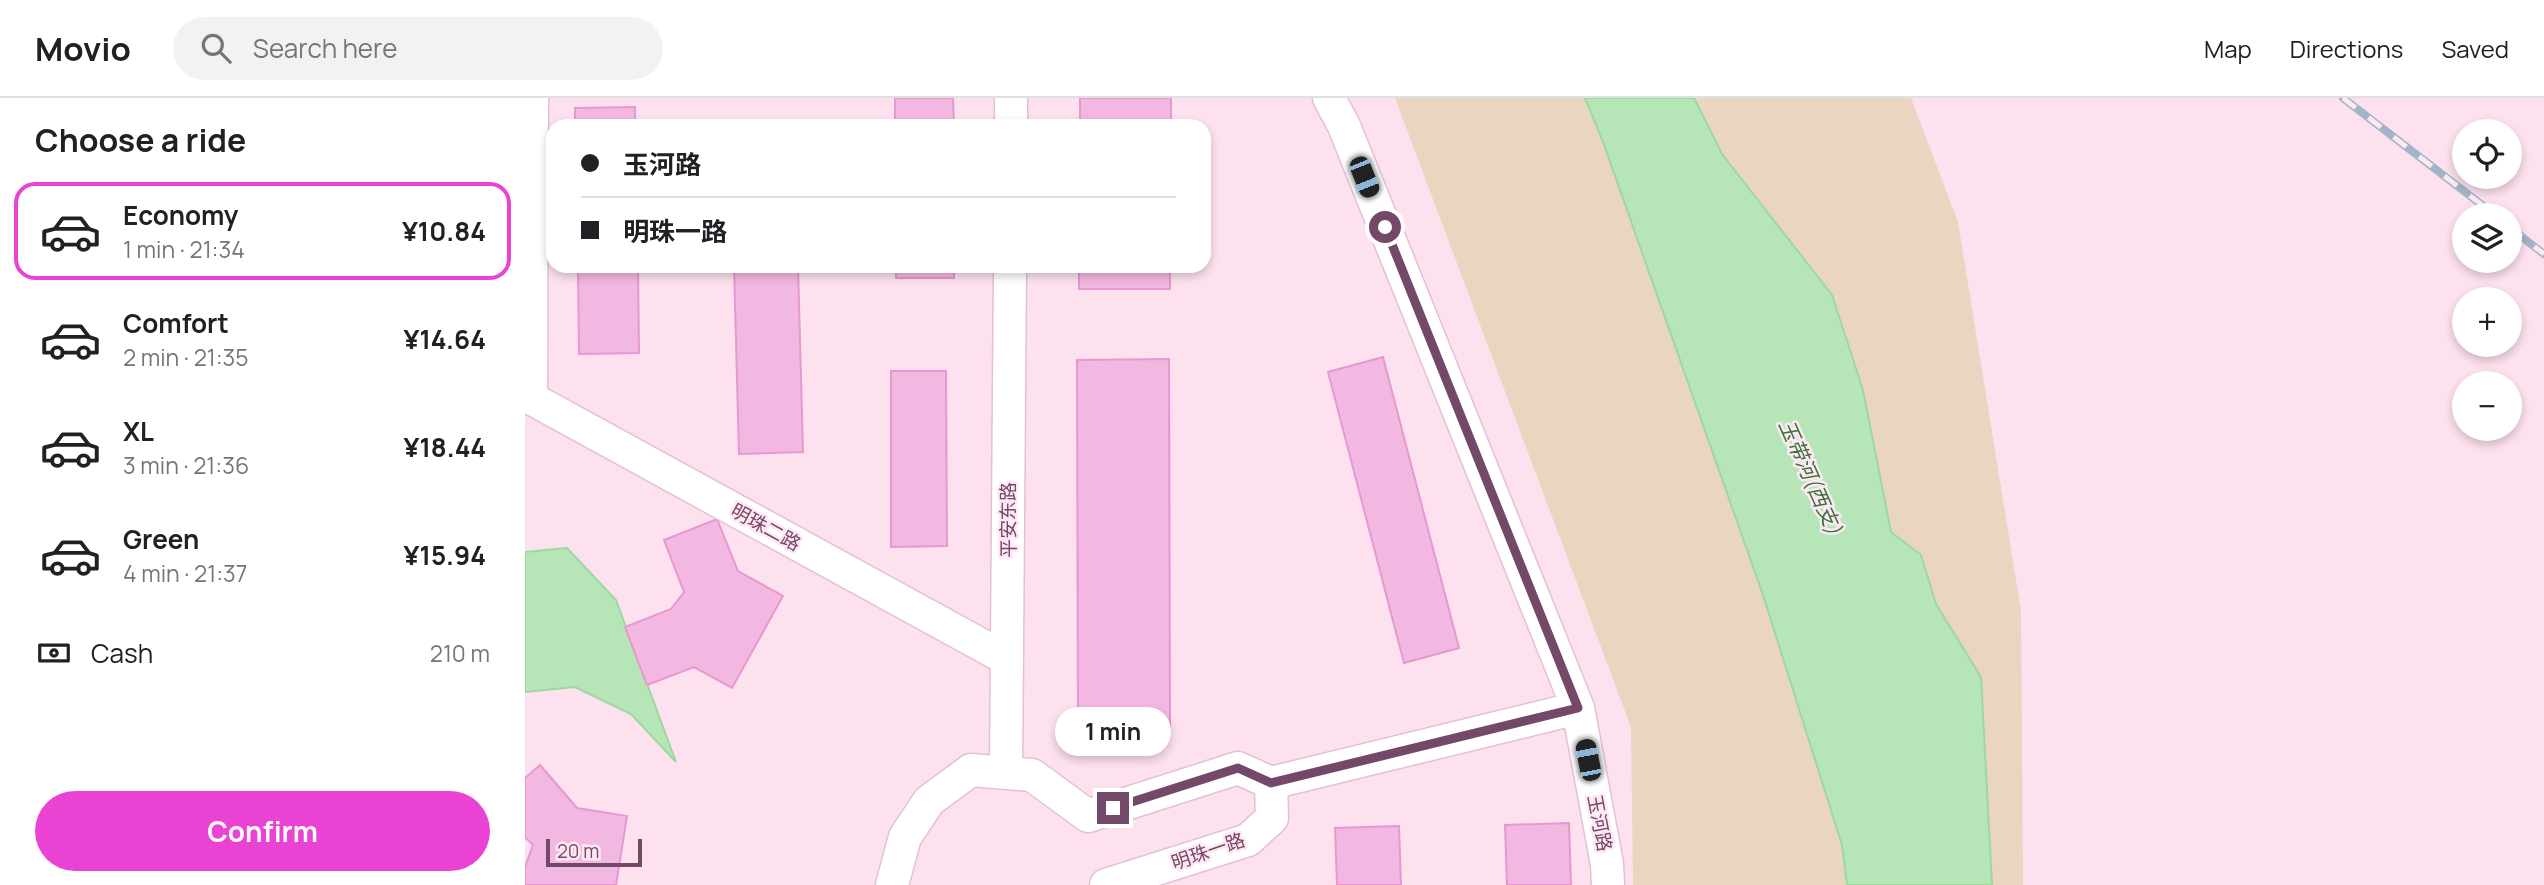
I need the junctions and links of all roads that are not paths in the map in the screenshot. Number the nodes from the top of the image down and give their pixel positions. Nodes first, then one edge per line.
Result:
1 (532, 98) edge
2 (1011, 98) edge
3 (1329, 98) edge
4 (1011, 119) edge
5 (1010, 273) edge
6 (528, 397) edge
7 (1007, 659) junction
8 (1578, 708) junction
9 (1006, 773) junction
10 (1271, 783) junction
11 (892, 885) edge
12 (1106, 885) edge
13 (1608, 885) edge

1 - 6 street
2 - 4 street
3 - 8 street, 玉河路
5 - 7 street, 平安东路
6 - 7 street, 明珠二路
7 - 9 street, 平安东路
8 - 10 street
8 - 13 street, 玉河路
9 - 10 street
9 - 11 street
10 - 12 street, 明珠一路

